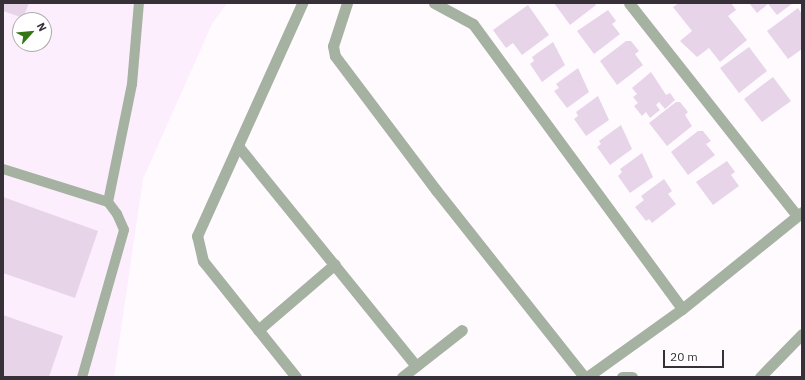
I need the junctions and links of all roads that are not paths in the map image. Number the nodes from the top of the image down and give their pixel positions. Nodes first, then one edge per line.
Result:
1 (139, 3) edge
2 (302, 3) edge
3 (347, 3) edge
4 (434, 3) edge
5 (629, 3) edge
6 (238, 146) junction
7 (3, 169) edge
8 (108, 202) junction
9 (800, 214) edge
10 (335, 264) junction
11 (682, 309) junction
12 (258, 330) junction
13 (462, 330) dead end
14 (802, 334) edge
15 (416, 366) junction
16 (82, 377) edge
17 (296, 377) edge
18 (402, 377) edge
19 (585, 377) edge
20 (760, 377) edge

1 - 8 lane
2 - 6 street
3 - 19 street
4 - 11 street
5 - 9 street
6 - 10 street
6 - 12 street
7 - 8 lane
8 - 16 lane
9 - 11 street
10 - 12 street
10 - 15 street
11 - 19 street
12 - 17 street
13 - 15 street
14 - 20 street
15 - 18 street

